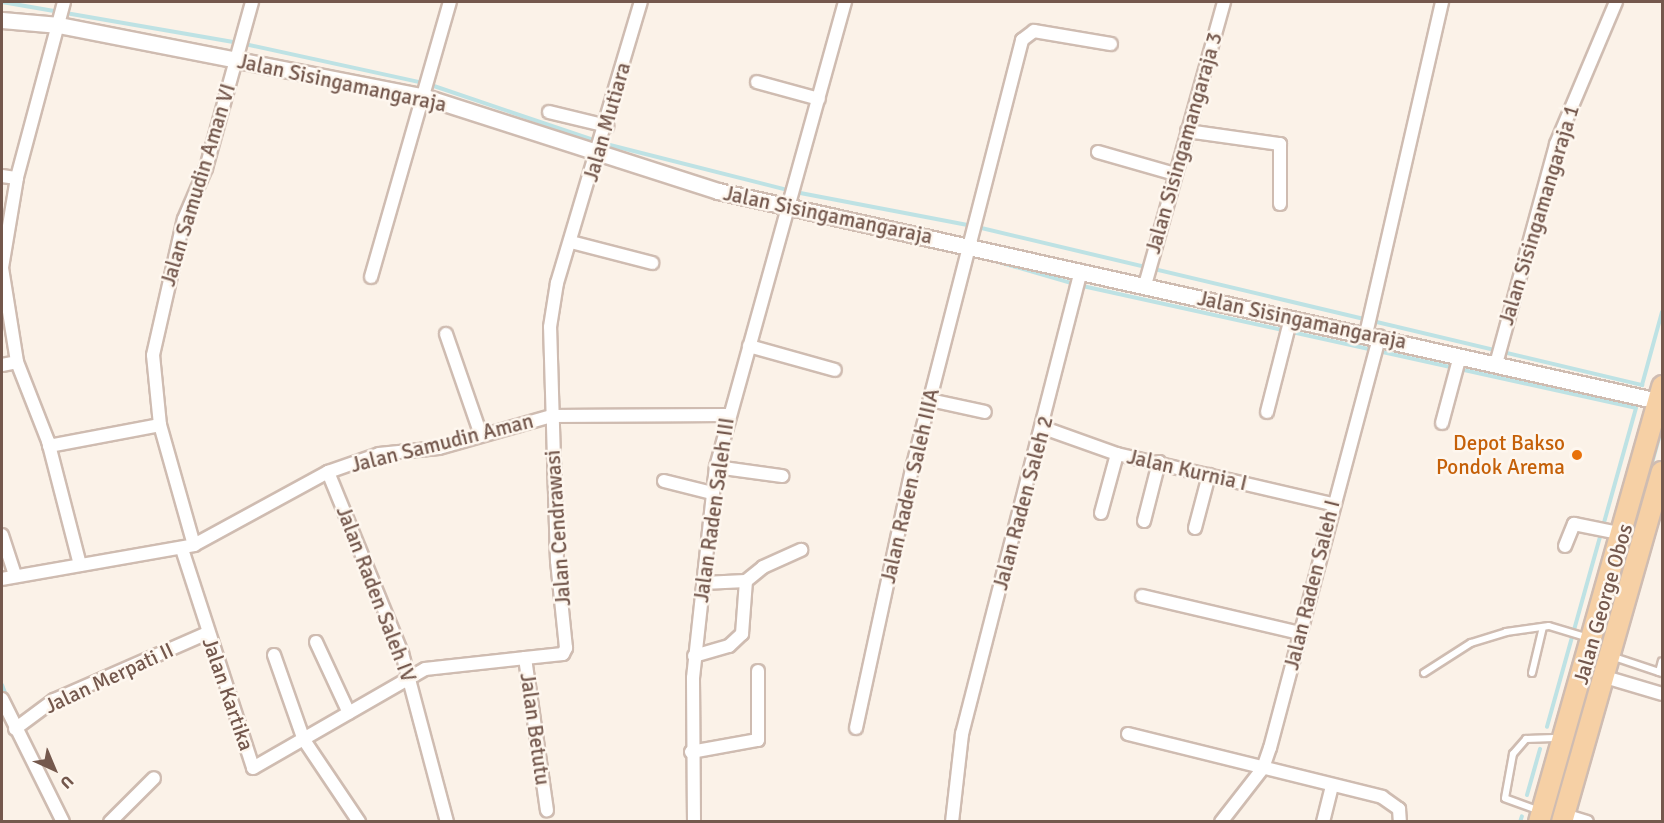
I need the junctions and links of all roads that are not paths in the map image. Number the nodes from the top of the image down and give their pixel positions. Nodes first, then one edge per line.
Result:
1 (64, 2) edge
2 (252, 2) edge
3 (450, 2) edge
4 (640, 2) edge
5 (845, 2) edge
6 (1224, 2) edge
7 (1442, 2) edge
8 (1616, 2) edge
9 (2, 20) edge
10 (59, 25) junction
11 (1111, 44) dead end
12 (235, 60) junction
13 (757, 82) dead end
14 (425, 97) junction
15 (819, 99) junction
16 (549, 112) dead end
17 (607, 126) junction
18 (1187, 131) junction
19 (1098, 152) dead end
20 (598, 156) junction
21 (1175, 174) junction
22 (2, 176) edge
23 (17, 178) junction
24 (1281, 204) dead end
25 (791, 208) junction
26 (571, 242) junction
27 (968, 244) junction
28 (652, 262) dead end
29 (1081, 271) junction
30 (371, 277) dead end
31 (1145, 285) junction
32 (1291, 318) junction
33 (550, 327) joint
34 (446, 334) dead end
35 (1373, 335) junction
36 (749, 346) junction
37 (1460, 356) junction
38 (17, 362) junction
39 (1496, 364) junction
40 (2, 365) edge
41 (835, 370) dead end
42 (1660, 393) edge
43 (930, 400) junction
44 (985, 412) dead end
45 (1267, 412) dead end
46 (726, 415) junction
47 (551, 416) junction
48 (1442, 423) dead end
49 (160, 425) junction
50 (1044, 428) junction
51 (480, 432) junction
52 (49, 446) junction
53 (1117, 454) junction
54 (1158, 462) junction
55 (716, 468) junction
56 (328, 472) junction
57 (1662, 472) edge
58 (1209, 475) junction
59 (782, 476) dead end
60 (664, 481) dead end
61 (712, 493) junction
62 (1332, 504) junction
63 (1101, 513) dead end
64 (1144, 521) dead end
65 (1648, 522) junction
66 (1625, 526) junction
67 (1196, 528) dead end
68 (2, 535) edge
69 (1564, 546) dead end
70 (188, 547) junction
71 (801, 550) dead end
72 (80, 565) junction
73 (15, 575) junction
74 (2, 579) edge
75 (746, 581) junction
76 (703, 583) junction
77 (1142, 596) dead end
78 (1543, 627) junction
79 (207, 633) junction
80 (1300, 633) junction
81 (1593, 639) junction
82 (316, 642) dead end
83 (274, 655) dead end
84 (694, 656) junction
85 (1611, 656) junction
86 (525, 658) junction
87 (1662, 661) edge
88 (758, 671) dead end
89 (1661, 672) edge
90 (1424, 673) dead end
91 (1532, 673) dead end
92 (410, 677) junction
93 (1605, 677) junction
94 (1662, 694) edge
95 (2, 699) edge
96 (349, 713) junction
97 (856, 728) dead end
98 (15, 729) junction
99 (1128, 734) dead end
100 (1564, 738) junction
101 (304, 740) junction
102 (691, 752) junction
103 (1263, 768) junction
104 (154, 778) dead end
105 (1332, 786) junction
106 (547, 810) dead end
107 (1541, 816) edge
108 (1563, 818) edge
109 (63, 822) edge
110 (110, 822) edge
111 (358, 822) edge
112 (447, 822) edge
113 (694, 822) edge
114 (952, 822) edge
115 (1221, 822) edge
116 (1323, 822) edge
117 (1400, 822) edge
118 (1587, 822) edge

1 - 10 street
2 - 12 street, Jalan Samudin Aman VI
3 - 14 street
4 - 17 street, Jalan Mutiara
5 - 15 street, Jalan Raden Saleh III
6 - 18 street, Jalan Sisingamangaraja 3
7 - 35 street
8 - 39 street, Jalan Sisingamangaraja 1
9 - 10 street, Jalan Sisingamangaraja
10 - 12 street, Jalan Sisingamangaraja
10 - 23 street
11 - 27 street, Jalan Raden Saleh IIIA
12 - 14 street, Jalan Sisingamangaraja
12 - 49 street, Jalan Samudin Aman VI
13 - 15 street
14 - 20 street, Jalan Sisingamangaraja
14 - 30 street
15 - 25 street, Jalan Raden Saleh III
16 - 17 street
17 - 20 street, Jalan Mutiara
18 - 21 street, Jalan Sisingamangaraja 3
18 - 24 street
19 - 21 street
20 - 25 street, Jalan Sisingamangaraja
20 - 26 street, Jalan Mutiara
21 - 31 street, Jalan Sisingamangaraja 3
22 - 23 street
23 - 38 street
25 - 27 street, Jalan Sisingamangaraja
25 - 36 street, Jalan Raden Saleh III
26 - 28 street
26 - 33 street, Jalan Mutiara
27 - 29 street, Jalan Sisingamangaraja
27 - 43 street, Jalan Raden Saleh IIIA
29 - 31 street, Jalan Sisingamangaraja
29 - 50 street, Jalan Raden Saleh 2
31 - 32 street, Jalan Sisingamangaraja
32 - 35 street, Jalan Sisingamangaraja
32 - 45 street
33 - 47 street, Jalan Cendrawasi
34 - 51 street
35 - 37 street, Jalan Sisingamangaraja
35 - 62 street, Jalan Raden Saleh I
36 - 41 street
36 - 46 street, Jalan Raden Saleh III
37 - 39 street, Jalan Sisingamangaraja
37 - 48 street
38 - 40 street
38 - 52 street
39 - 42 street, Jalan Sisingamangaraja
42 - 66 main road, Jalan George Obos
43 - 44 street
43 - 97 street, Jalan Raden Saleh IIIA
46 - 47 street, Jalan Samudin Aman
46 - 55 street, Jalan Raden Saleh III
47 - 51 street, Jalan Samudin Aman
47 - 86 street, Jalan Cendrawasi
49 - 52 street
49 - 70 street, Jalan Samudin Aman VI
50 - 53 street, Jalan Kurnia I
50 - 114 street, Jalan Raden Saleh 2
51 - 56 street, Jalan Samudin Aman
52 - 72 street
53 - 54 street, Jalan Kurnia I
53 - 63 street
54 - 58 street, Jalan Kurnia I
54 - 64 street
55 - 59 street
55 - 61 street, Jalan Raden Saleh III
56 - 70 street, Jalan Samudin Aman
56 - 92 street, Jalan Raden Saleh IV
57 - 65 main road, Jalan George Obos
58 - 62 street, Jalan Kurnia I
58 - 67 street
60 - 61 street
61 - 76 street, Jalan Raden Saleh III
62 - 80 street, Jalan Raden Saleh I
65 - 66 main road
65 - 85 main road, Jalan George Obos
66 - 69 street
66 - 81 main road, Jalan George Obos
68 - 73 street
70 - 72 street, Jalan Samudin Aman
70 - 79 street, Jalan Kartika
71 - 75 street
72 - 73 street, Jalan Samudin Aman
73 - 74 street, Jalan Samudin Aman
75 - 76 street
75 - 84 street
76 - 84 street, Jalan Raden Saleh III
77 - 80 street
78 - 81 lane
78 - 90 lane
78 - 91 lane
79 - 98 street, Jalan Merpati II
79 - 101 street, Jalan Kartika
80 - 103 street, Jalan Raden Saleh I
81 - 100 main road, Jalan George Obos
82 - 96 street
83 - 101 street
84 - 102 street, Jalan Raden Saleh III
85 - 89 lane
85 - 93 main road, Jalan George Obos
86 - 92 street, Jalan Betutu
86 - 106 street, Jalan Betutu
87 - 89 lane
88 - 102 street
92 - 96 street, Jalan Kartika
92 - 112 street, Jalan Raden Saleh IV
93 - 94 street
93 - 108 main road, Jalan George Obos
95 - 98 street
96 - 101 street, Jalan Kartika
98 - 109 street
99 - 103 street
100 - 107 main road, Jalan George Obos
100 - 107 lane
101 - 111 street
102 - 113 street, Jalan Raden Saleh III
103 - 105 street
103 - 115 street, Jalan Raden Saleh I
104 - 110 street
105 - 116 street
105 - 117 street
108 - 118 street

